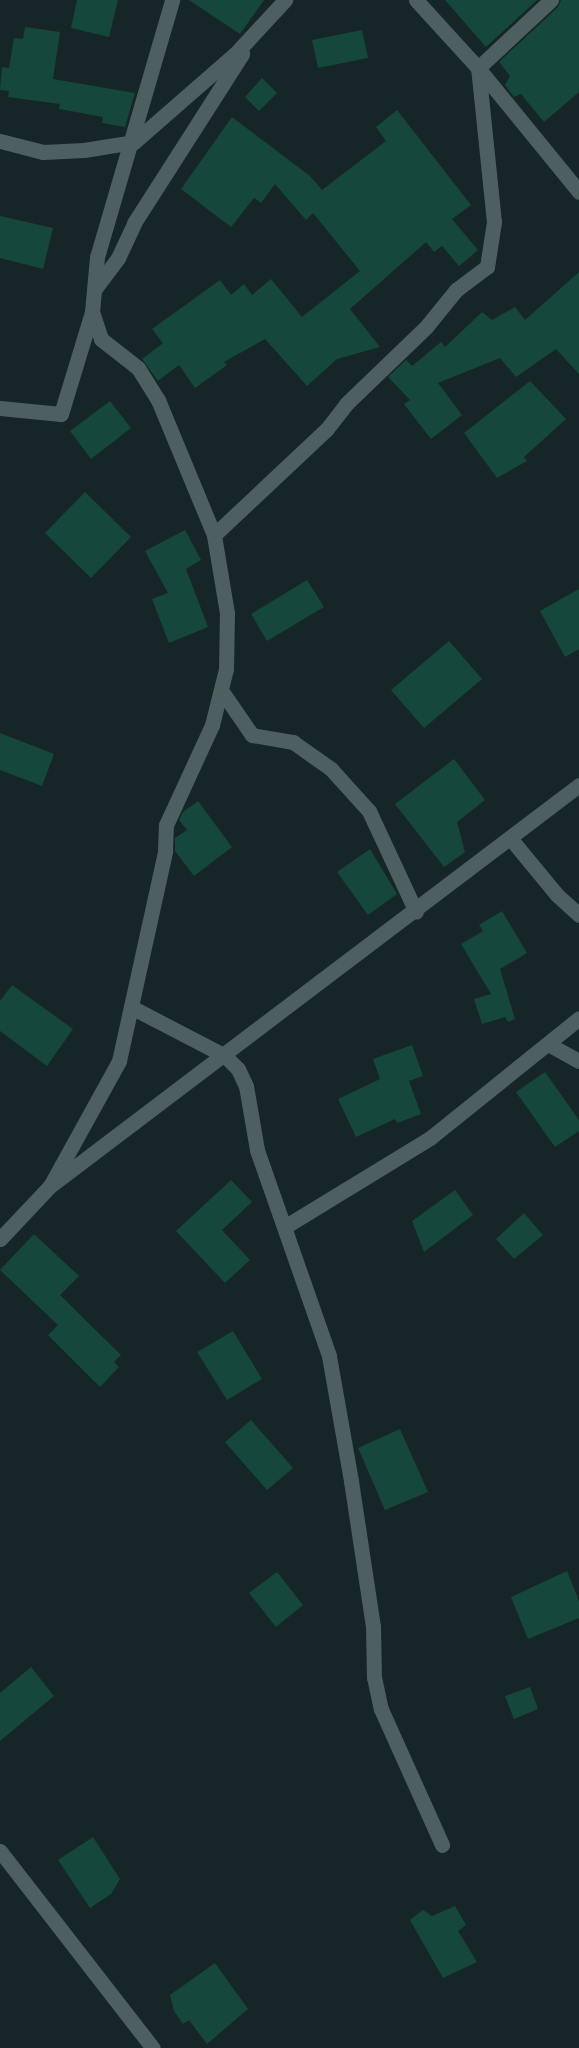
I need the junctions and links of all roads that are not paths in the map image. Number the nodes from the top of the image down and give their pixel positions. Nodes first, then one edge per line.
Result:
1 (172, 0) edge
2 (285, 0) edge
3 (416, 0) edge
4 (551, 0) edge
5 (256, 32) junction
6 (478, 68) junction
7 (0, 141) edge
8 (134, 142) junction
9 (579, 192) edge
10 (94, 290) junction
11 (92, 312) junction
12 (0, 408) edge
13 (214, 535) junction
14 (223, 693) junction
15 (579, 785) edge
16 (510, 838) junction
17 (416, 912) junction
18 (579, 915) edge
19 (131, 1007) junction
20 (579, 1018) edge
21 (548, 1044) junction
22 (225, 1056) junction
23 (579, 1061) edge
24 (50, 1186) junction
25 (286, 1226) junction
26 (0, 1239) edge
27 (442, 1845) dead end
28 (0, 1851) edge
29 (153, 2048) edge

1 - 8 street
2 - 5 street
3 - 6 street
4 - 6 street
5 - 8 street
5 - 10 street
6 - 9 street
6 - 13 street
7 - 8 street
8 - 10 street
10 - 11 street
11 - 12 street
11 - 13 street
13 - 14 street
14 - 17 street
14 - 19 street
15 - 16 street
16 - 17 street
16 - 18 street
17 - 22 street
19 - 22 street
19 - 24 street
20 - 21 street
21 - 23 street
21 - 25 street
22 - 24 street
22 - 25 street
24 - 26 street
25 - 27 street
28 - 29 street

